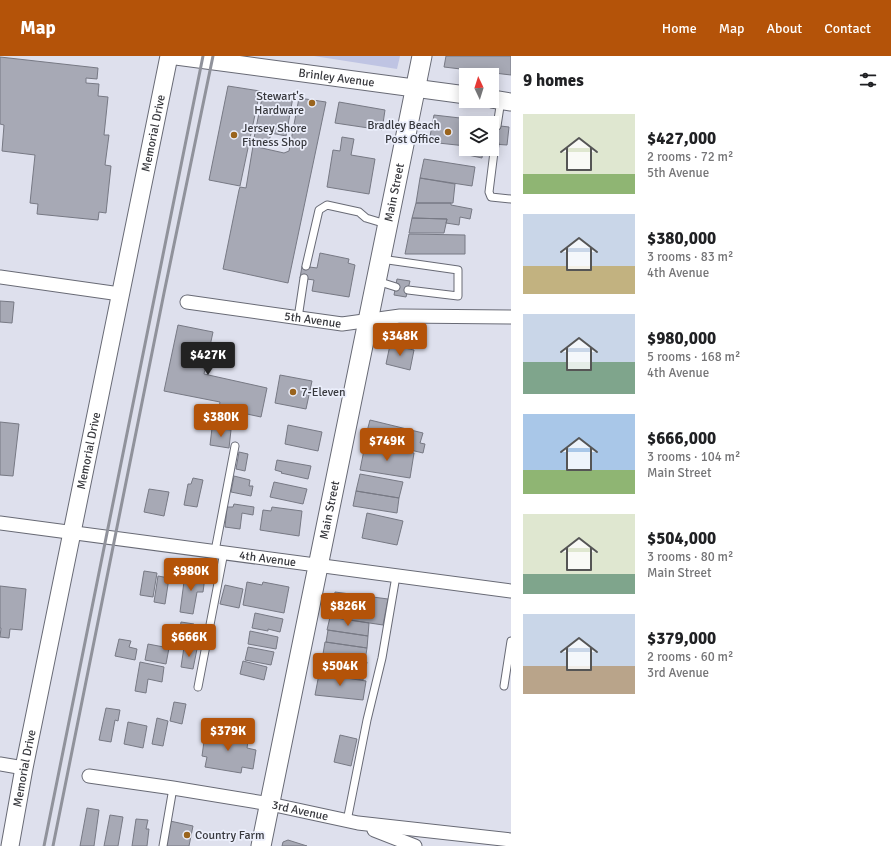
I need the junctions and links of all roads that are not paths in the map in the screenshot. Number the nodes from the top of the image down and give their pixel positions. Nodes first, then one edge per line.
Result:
1 (169, 56) edge
2 (176, 56) edge
3 (422, 56) edge
4 (416, 89) junction
5 (459, 94) edge
6 (501, 100) edge
7 (499, 116) edge
8 (494, 156) edge
9 (511, 198) edge
10 (388, 224) junction
11 (381, 259) junction
12 (306, 266) dead end
13 (0, 277) edge
14 (304, 278) dead end
15 (377, 281) junction
16 (396, 287) dead end
17 (408, 290) dead end
18 (120, 294) junction
19 (187, 302) dead end
20 (511, 317) edge
21 (298, 318) junction
22 (369, 320) junction
23 (235, 446) dead end
24 (0, 523) edge
25 (72, 533) junction
26 (219, 552) junction
27 (319, 565) junction
28 (396, 576) junction
29 (511, 591) edge
30 (511, 641) edge
31 (504, 686) dead end
32 (198, 687) dead end
33 (0, 764) edge
34 (24, 768) junction
35 (89, 776) dead end
36 (173, 788) junction
37 (270, 804) junction
38 (353, 822) junction
39 (511, 840) edge
40 (10, 846) edge
41 (163, 846) edge
42 (261, 846) edge
43 (415, 846) edge

1 - 18 street, Memorial Drive
2 - 4 street, Brinley Avenue
3 - 4 main road, Main Street
4 - 5 street, Brinley Avenue
4 - 10 main road, Main Street
6 - 7 lane
8 - 9 lane
10 - 11 main road, Main Street
10 - 12 lane
11 - 15 main road, Main Street
11 - 17 lane
13 - 18 street
14 - 21 lane
15 - 16 lane
15 - 22 main road, Main Street
18 - 25 street, Memorial Drive
19 - 21 street, 5th Avenue
20 - 22 street, 5th Avenue
21 - 22 street, 5th Avenue
22 - 27 main road, Main Street
23 - 26 lane
24 - 25 street, 4th Avenue
25 - 26 street, 4th Avenue
25 - 34 street, Memorial Drive
26 - 27 street, 4th Avenue
26 - 32 lane
27 - 28 street, 4th Avenue
27 - 37 main road, Main Street
28 - 29 street, 4th Avenue
28 - 38 lane
30 - 31 lane
33 - 34 street
34 - 40 street, Memorial Drive
35 - 36 street, 3rd Avenue
36 - 37 street, 3rd Avenue
36 - 41 lane
37 - 38 street, 3rd Avenue
37 - 42 main road, Main Street
38 - 39 street, 3rd Avenue
38 - 43 street

